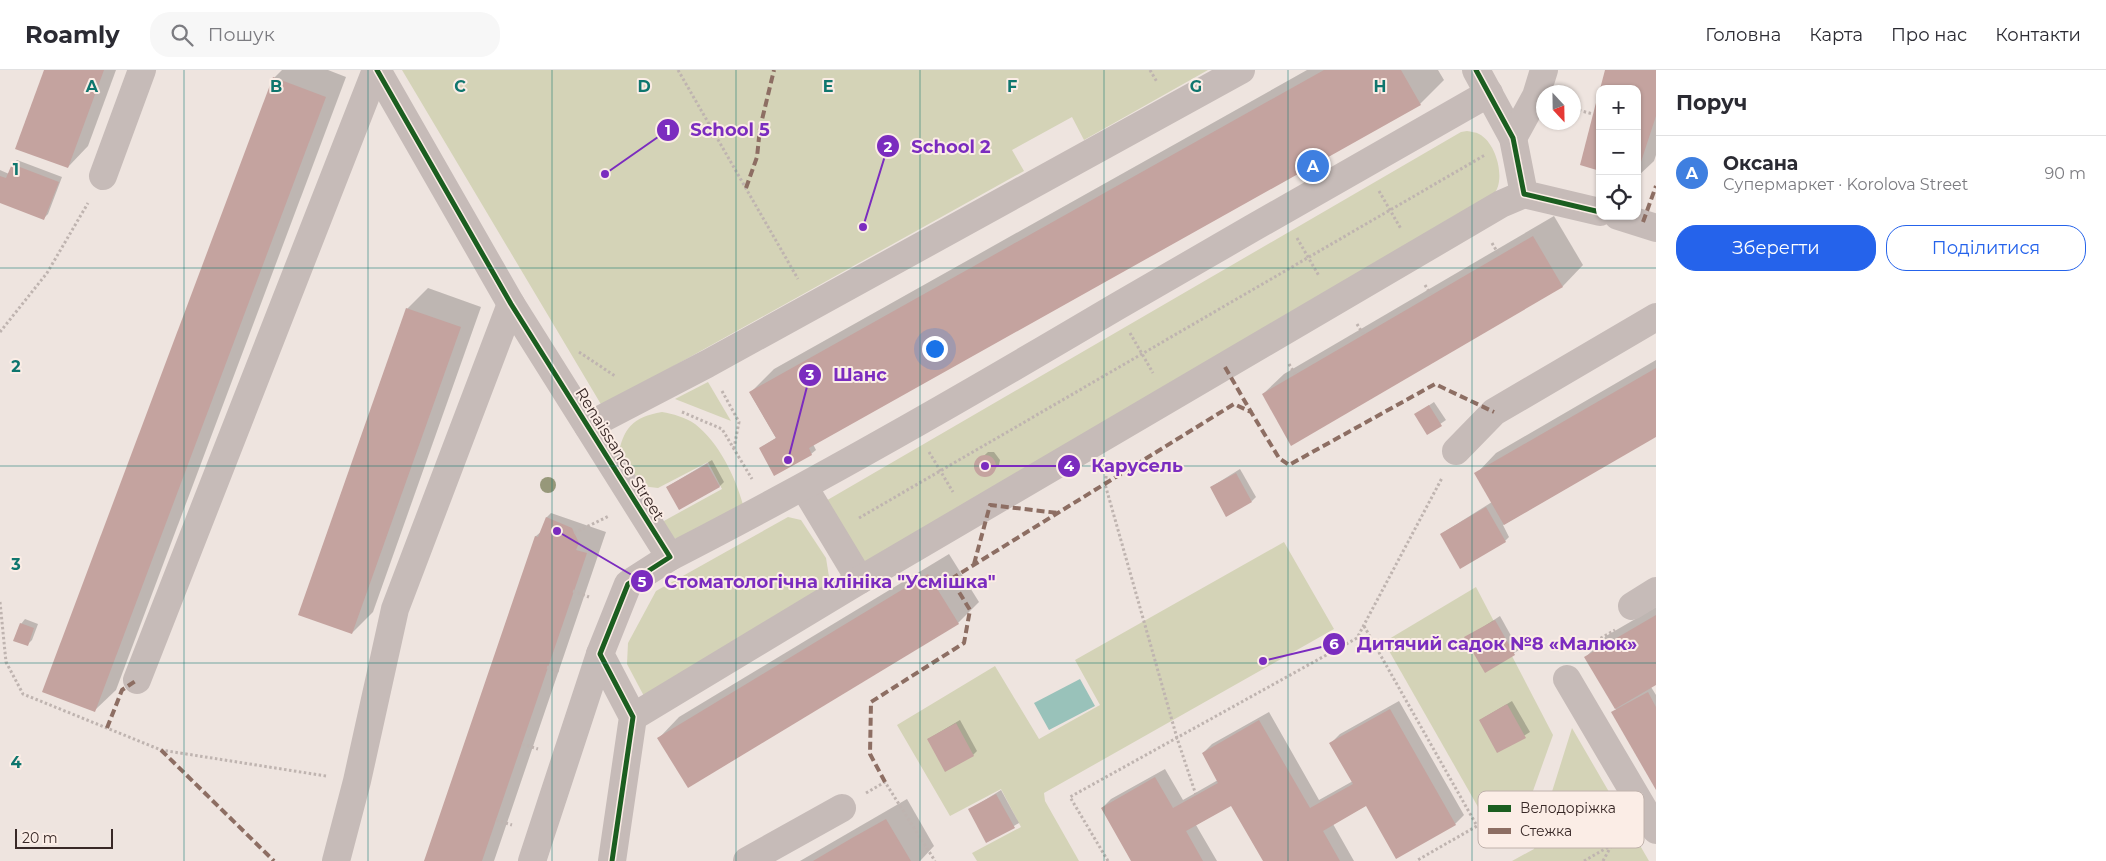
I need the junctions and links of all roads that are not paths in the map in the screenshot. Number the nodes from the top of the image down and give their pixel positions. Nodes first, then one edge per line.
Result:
1 (142, 70) edge
2 (376, 70) edge
3 (1240, 70) edge
4 (1544, 70) edge
5 (1483, 81) edge
6 (1513, 138) junction
7 (103, 176) road end
8 (1524, 194) junction
9 (1596, 211) edge
10 (1631, 220) edge
11 (1656, 228) edge
12 (511, 304) junction
13 (1656, 317) edge
14 (588, 426) junction
15 (1456, 451) road end
16 (804, 487) junction
17 (670, 557) junction
18 (860, 580) junction
19 (1656, 591) edge
20 (1632, 606) road end
21 (600, 654) junction
22 (1567, 679) road end
23 (137, 680) dead end
24 (633, 718) junction
25 (1634, 791) edge
26 (842, 808) road end
27 (1644, 808) edge
28 (1651, 820) edge
29 (336, 861) edge
30 (532, 861) edge
31 (612, 861) edge
32 (746, 861) edge

1 - 7 street
2 - 12 street, Renaissance Street
2 - 23 street
3 - 14 street
4 - 6 street
5 - 6 street
5 - 16 street
6 - 8 street
8 - 9 street
8 - 18 street
10 - 11 street
12 - 14 street, Renaissance Street
12 - 29 street
13 - 15 street
14 - 17 street, Renaissance Street
16 - 17 street
16 - 18 street
17 - 21 street
18 - 24 street
19 - 20 street
21 - 24 street
21 - 30 street
22 - 25 street
24 - 31 street
26 - 32 street
27 - 28 street

